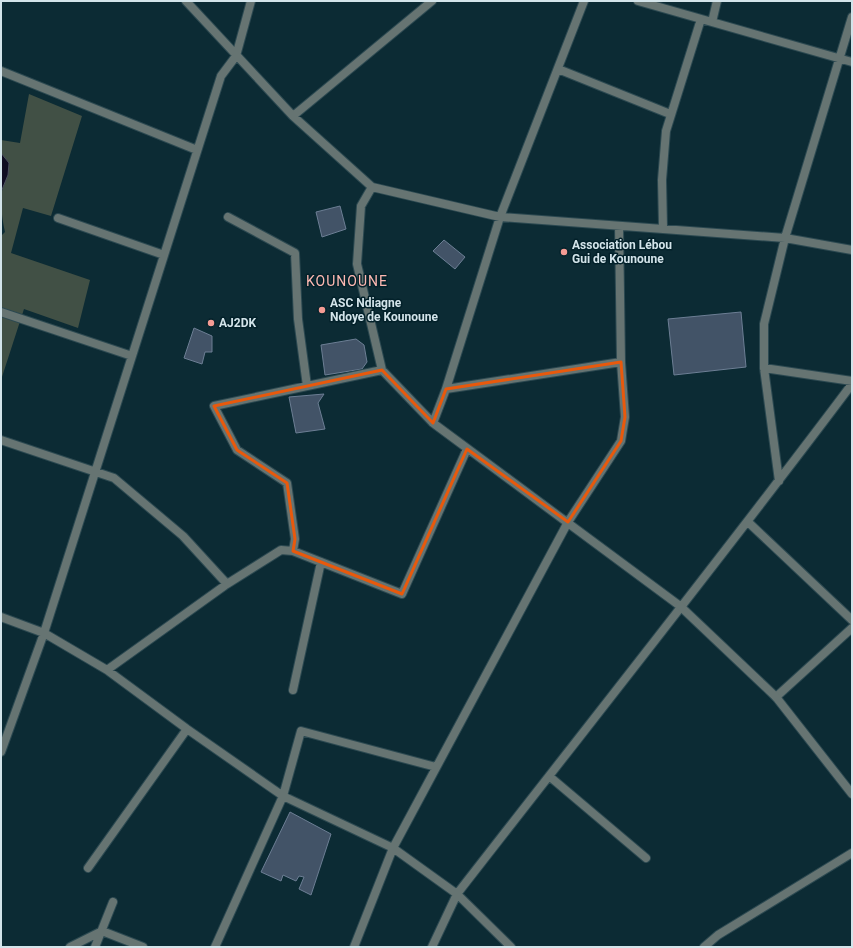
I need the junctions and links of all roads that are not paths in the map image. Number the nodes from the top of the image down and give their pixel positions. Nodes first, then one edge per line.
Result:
1 (186, 1) edge
2 (251, 1) edge
3 (432, 1) edge
4 (584, 1) edge
5 (638, 1) edge
6 (717, 1) edge
7 (852, 17) edge
8 (701, 19) junction
9 (712, 22) junction
10 (236, 56) junction
11 (840, 58) junction
12 (852, 62) edge
13 (558, 69) junction
14 (1, 71) edge
15 (670, 114) junction
16 (293, 116) junction
17 (197, 150) junction
18 (372, 187) junction
19 (228, 217) dead end
20 (500, 217) junction
21 (58, 218) dead end
22 (619, 226) junction
23 (663, 228) junction
24 (785, 238) junction
25 (852, 250) edge
26 (164, 255) junction
27 (1, 312) edge
28 (132, 356) junction
29 (621, 362) junction
30 (764, 368) junction
31 (382, 370) junction
32 (852, 382) edge
33 (307, 386) junction
34 (446, 389) junction
35 (433, 422) junction
36 (1, 440) edge
37 (467, 449) junction
38 (95, 472) junction
39 (779, 481) junction
40 (568, 522) junction
41 (748, 522) junction
42 (293, 550) junction
43 (321, 562) junction
44 (227, 584) junction
45 (680, 606) junction
46 (1, 617) edge
47 (852, 620) edge
48 (852, 628) edge
49 (44, 634) junction
50 (107, 670) junction
51 (293, 690) dead end
52 (776, 697) junction
53 (187, 729) junction
54 (2, 748) edge
55 (436, 767) junction
56 (549, 776) junction
57 (852, 794) edge
58 (283, 796) junction
59 (393, 848) junction
60 (852, 853) edge
61 (646, 858) dead end
62 (88, 868) dead end
63 (457, 894) junction
64 (113, 902) dead end
65 (102, 931) junction
66 (70, 947) edge
67 (95, 947) edge
68 (143, 947) edge
69 (215, 947) edge
70 (354, 947) edge
71 (432, 947) edge
72 (510, 947) edge
73 (704, 947) edge

1 - 10 street
2 - 10 street
3 - 16 street
4 - 13 street
5 - 8 street
6 - 9 street
7 - 11 street
8 - 9 street
8 - 15 street
9 - 11 street
10 - 16 street
10 - 17 street
11 - 12 street
11 - 24 street
13 - 15 street
13 - 20 street
14 - 17 street
15 - 23 street
16 - 18 street
17 - 26 street
18 - 20 street
18 - 31 street
19 - 33 street
20 - 22 street
20 - 34 street
21 - 26 street
22 - 23 street
22 - 29 street
23 - 24 street
24 - 25 street
24 - 30 street
26 - 28 street
27 - 28 street
28 - 38 street
29 - 34 street
29 - 40 street
30 - 32 street
30 - 39 street
31 - 33 street
31 - 35 street
32 - 39 street
33 - 42 street
34 - 35 street
35 - 37 street
36 - 38 street
37 - 40 street
37 - 43 street
38 - 44 street
38 - 49 street
39 - 41 street
40 - 45 street
40 - 55 street
41 - 45 street
41 - 47 street
42 - 43 street
42 - 44 street
43 - 51 street
44 - 50 street
45 - 52 street
45 - 56 street
46 - 49 street
48 - 52 street
49 - 50 street
49 - 54 street
50 - 53 street
52 - 57 street
53 - 58 street
53 - 62 street
55 - 58 street
55 - 59 street
56 - 61 street
56 - 63 street
58 - 59 street
58 - 69 street
59 - 63 street
59 - 70 street
60 - 73 street
63 - 71 street
63 - 72 street
64 - 65 street
65 - 66 street
65 - 67 street
65 - 68 street

